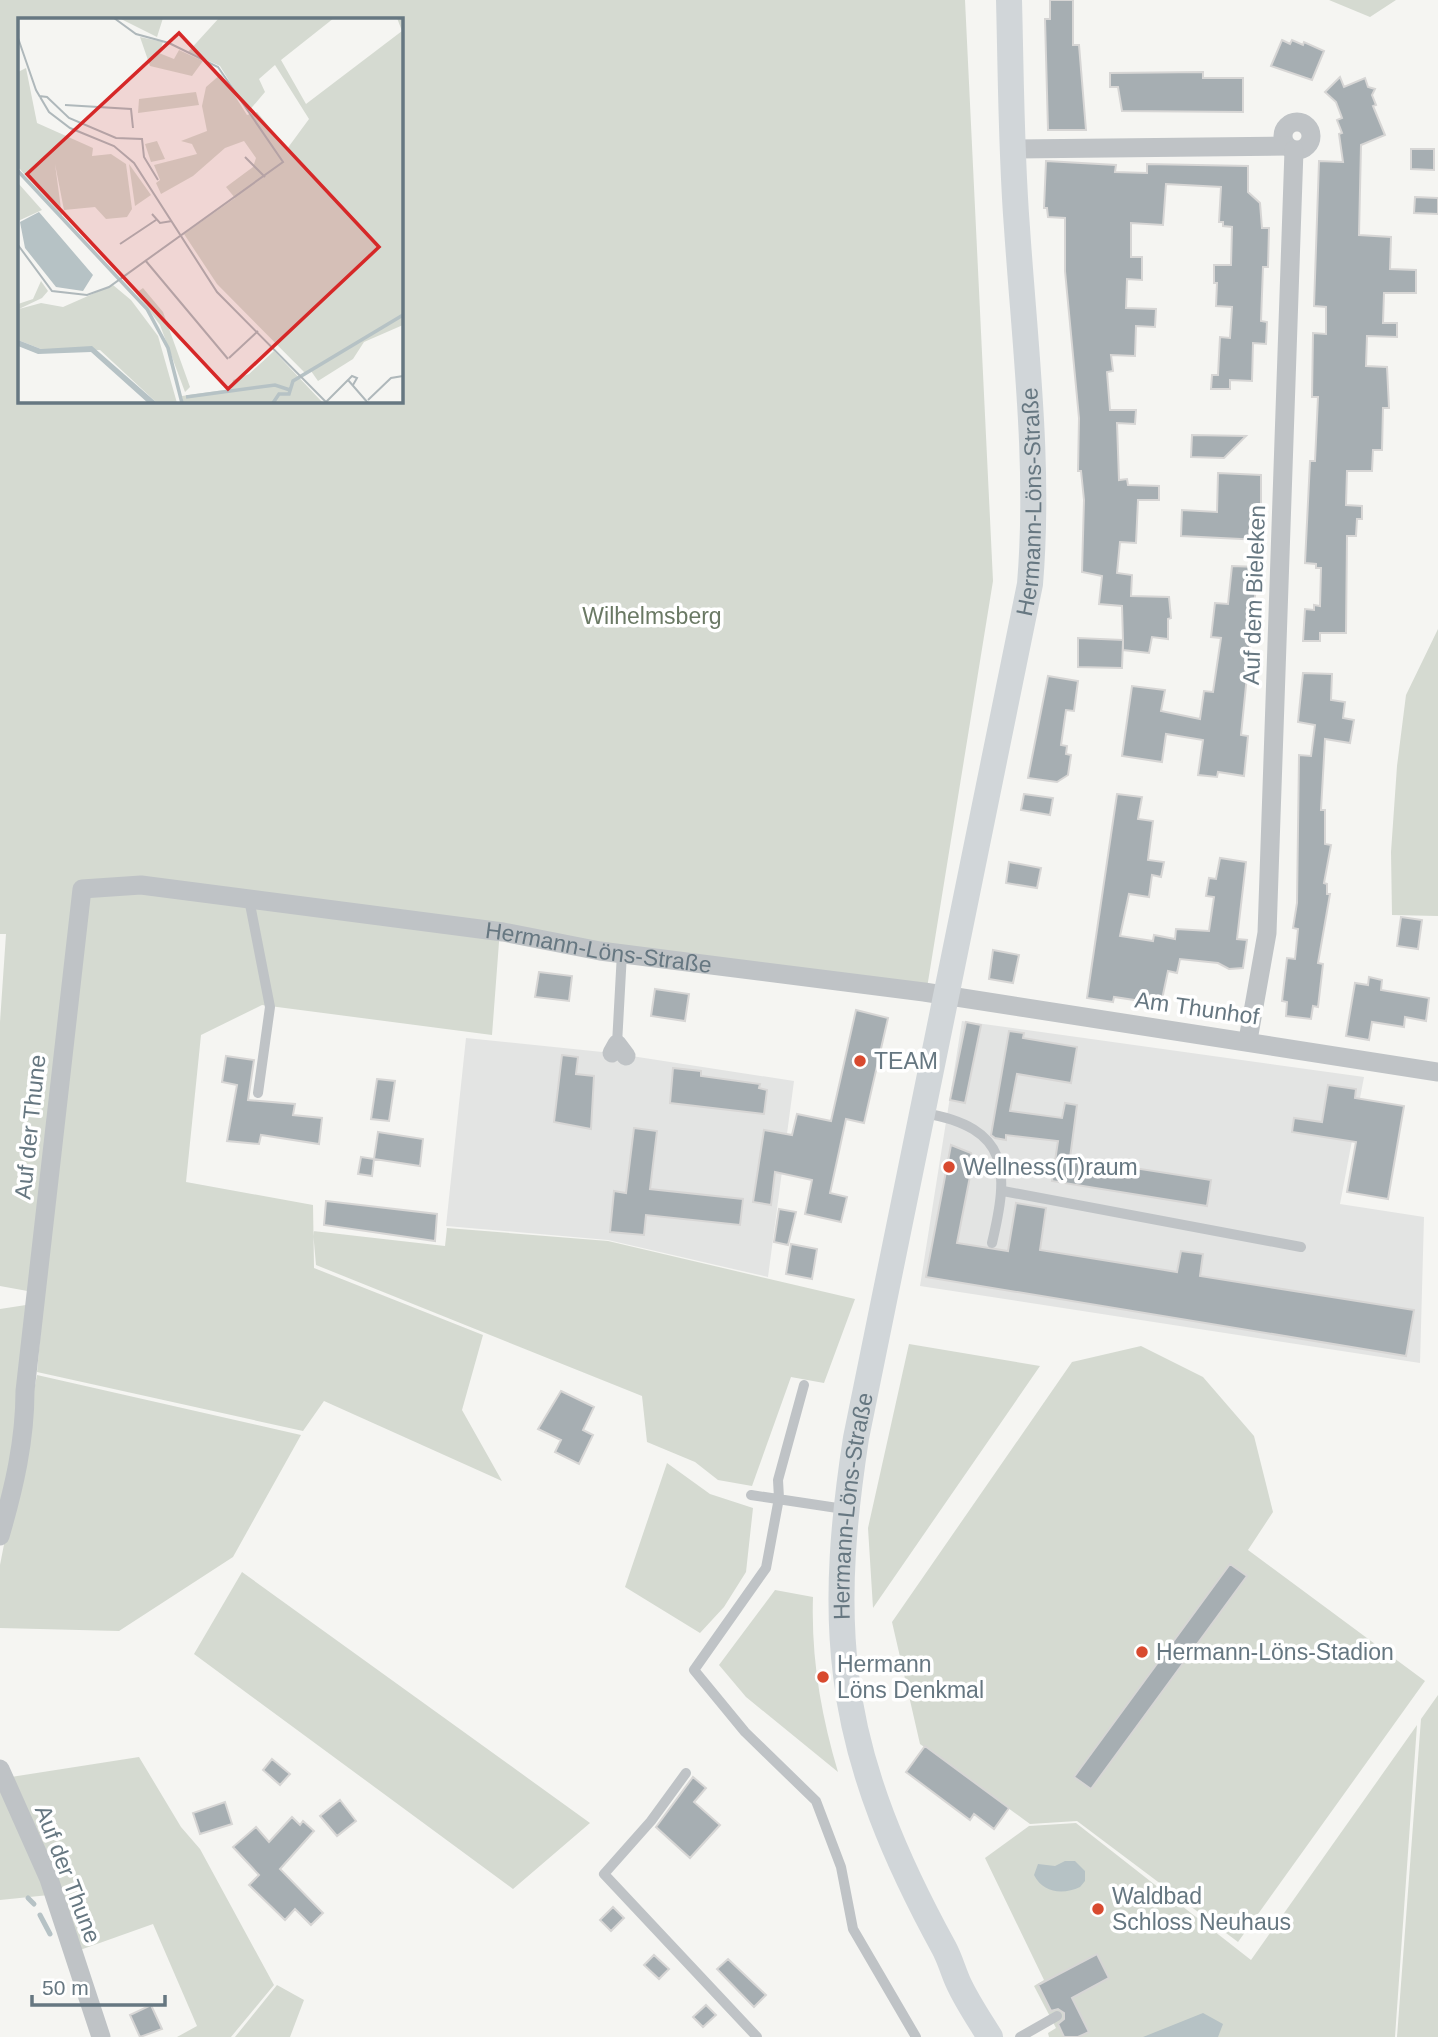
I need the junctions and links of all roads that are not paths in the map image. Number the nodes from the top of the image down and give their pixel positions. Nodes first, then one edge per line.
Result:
1 (1009, 0) edge
2 (1012, 149) junction
3 (82, 889) joint
4 (250, 899) junction
5 (622, 953) junction
6 (947, 996) junction
7 (1248, 1040) junction
8 (619, 1051) dead end
9 (1438, 1072) edge
10 (258, 1093) dead end
11 (924, 1113) junction
12 (1003, 1191) junction
13 (992, 1243) dead end
14 (1301, 1247) dead end
15 (804, 1385) dead end
16 (751, 1495) dead end
17 (779, 1498) junction
18 (845, 1509) junction
19 (0, 1536) edge
20 (1, 1766) edge
21 (686, 1773) dead end
22 (1056, 2016) dead end
23 (101, 2037) edge
24 (757, 2037) edge
25 (916, 2037) edge
26 (990, 2037) edge
27 (1020, 2037) edge

1 - 2 street, Hermann-Löns-Straße
2 - 6 street, Hermann-Löns-Straße
2 - 7 street, Auf dem Bieleken
3 - 4 street, Hermann-Löns-Straße
3 - 19 street, Auf der Thune
4 - 5 street, Hermann-Löns-Straße
4 - 10 lane
5 - 6 street, Hermann-Löns-Straße
5 - 8 lane
6 - 7 street, Am Thunhof
6 - 11 street, Hermann-Löns-Straße
7 - 9 street, Am Thunhof
11 - 12 lane
11 - 18 street, Hermann-Löns-Straße
12 - 13 lane
12 - 14 lane
15 - 17 lane
16 - 17 lane
17 - 18 lane
17 - 25 lane
18 - 26 street, Hermann-Löns-Straße
20 - 23 street, Auf der Thune
21 - 24 lane
22 - 27 lane

